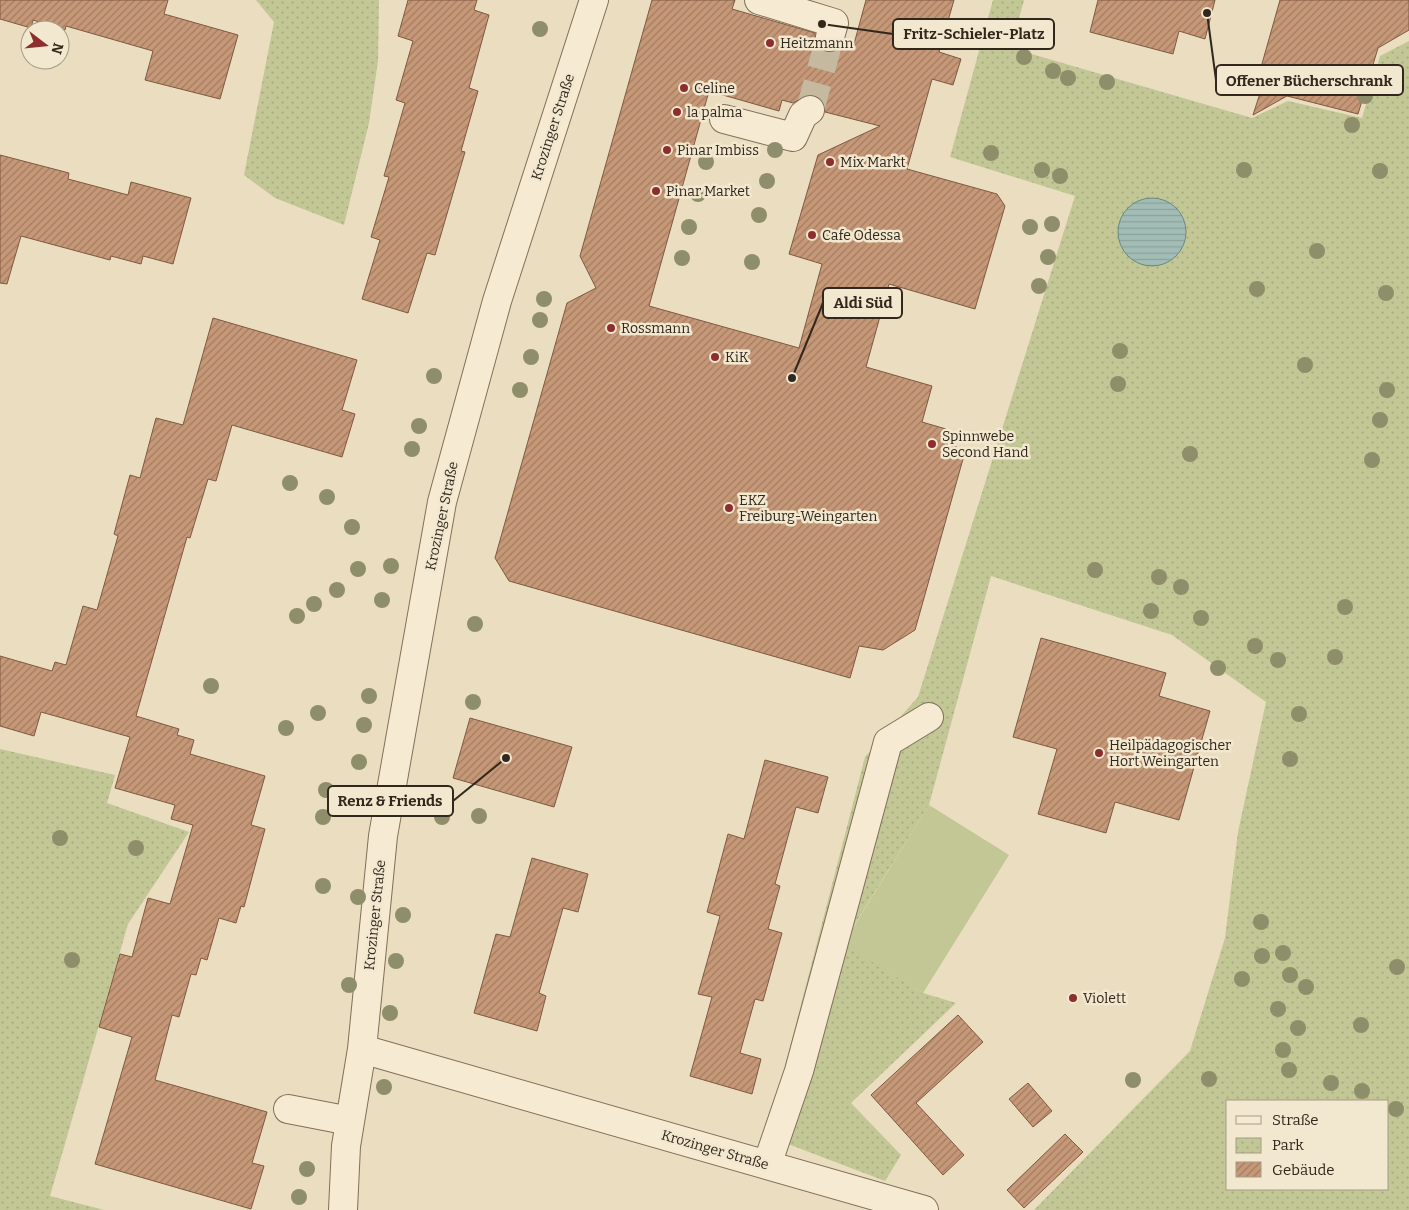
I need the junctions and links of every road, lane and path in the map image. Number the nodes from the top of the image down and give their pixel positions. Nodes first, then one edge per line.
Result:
1 (594, 0) edge
2 (759, 0) edge
3 (830, 37) tunnel mouth
4 (810, 110) tunnel mouth
5 (724, 119) dead end
6 (929, 717) dead end
7 (362, 1048) junction
8 (288, 1109) dead end
9 (350, 1121) junction
10 (767, 1165) junction
11 (344, 1210) edge
12 (924, 1210) edge

1 - 7 street, Krozinger Straße
2 - 3 street
4 - 5 street
6 - 10 street
7 - 9 street, Krozinger Straße
7 - 10 street, Krozinger Straße
8 - 9 street
9 - 11 street, Krozinger Straße
10 - 12 street, Krozinger Straße

